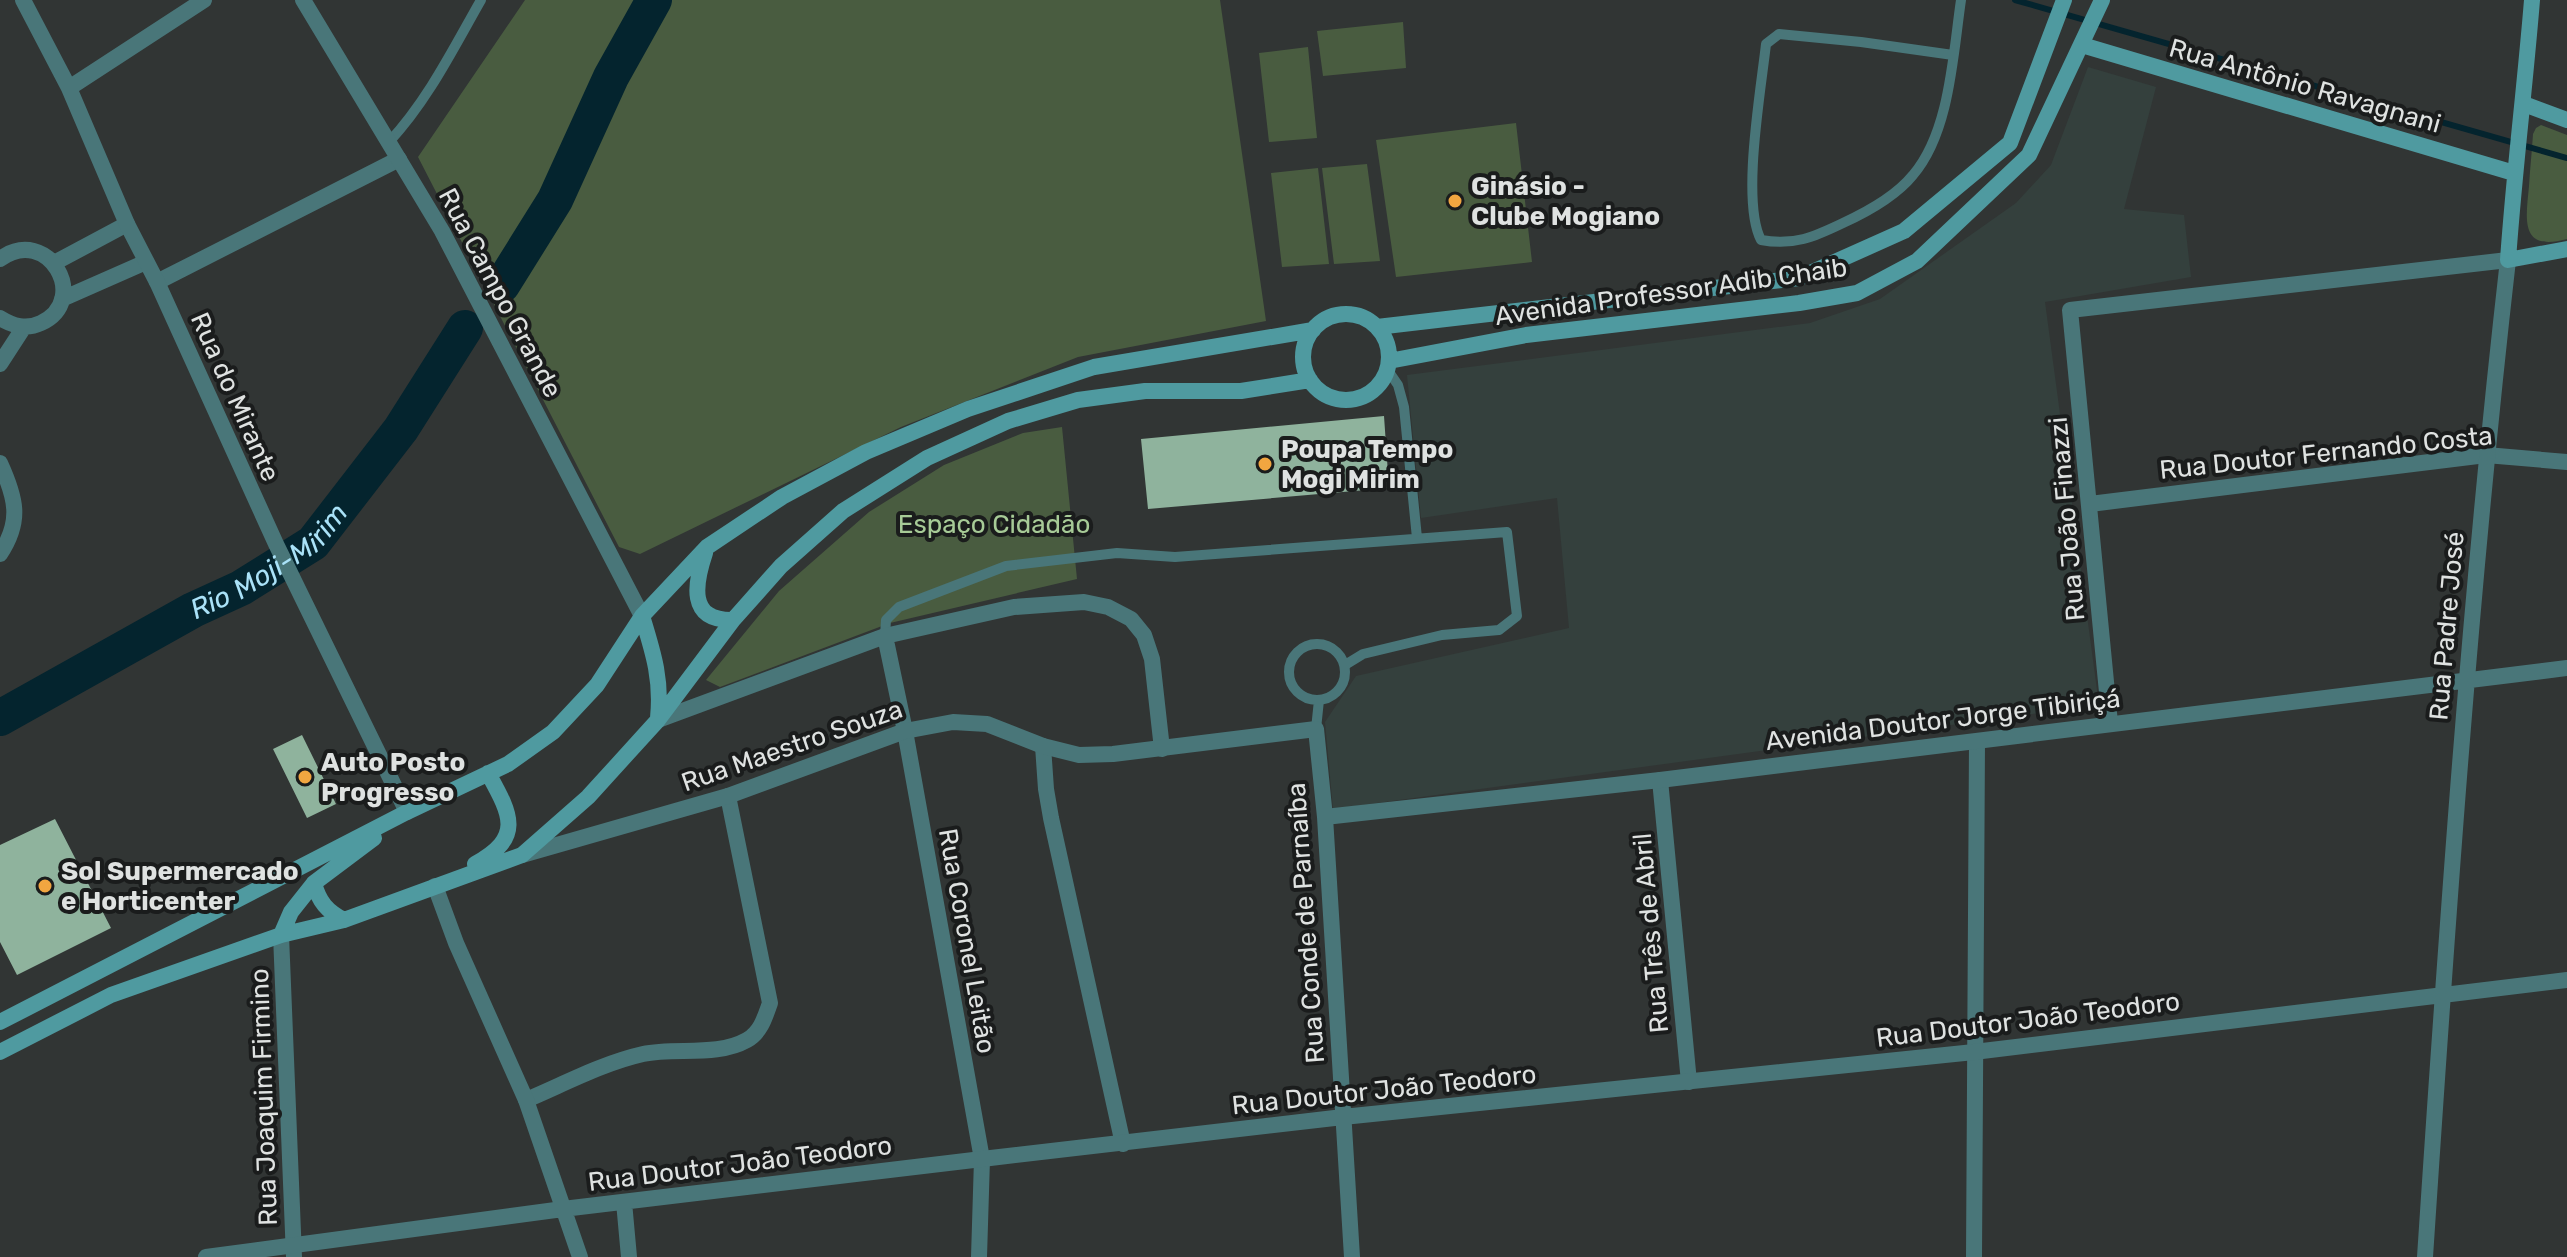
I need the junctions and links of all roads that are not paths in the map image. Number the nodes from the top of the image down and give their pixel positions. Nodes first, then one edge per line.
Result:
1 (23, 0) edge
2 (204, 0) edge
3 (303, 0) edge
4 (481, 0) edge
5 (1961, 0) edge
6 (2064, 0) edge
7 (2532, 0) edge
8 (2100, 4) edge
9 (2082, 45) junction
10 (1953, 55) junction
11 (69, 88) junction
12 (2524, 104) junction
13 (2567, 120) edge
14 (389, 142) junction
15 (399, 159) junction
16 (2515, 166) junction
17 (127, 224) junction
18 (2567, 249) edge
19 (0, 259) edge
20 (2508, 260) junction
21 (146, 262) junction
22 (54, 263) junction
23 (157, 282) junction
24 (62, 299) junction
25 (0, 318) edge
26 (24, 327) junction
27 (1377, 327) junction
28 (1313, 330) junction
29 (0, 364) edge
30 (1388, 365) junction
31 (1310, 380) junction
32 (2486, 455) junction
33 (2567, 462) edge
34 (0, 463) edge
35 (2090, 504) junction
36 (1417, 538) junction
37 (707, 547) junction
38 (0, 554) edge
39 (642, 616) junction
40 (733, 620) junction
41 (885, 636) junction
42 (1345, 665) junction
43 (2567, 668) edge
44 (2465, 680) junction
45 (1319, 700) junction
46 (658, 720) junction
47 (2110, 723) junction
48 (1316, 729) junction
49 (905, 731) junction
50 (1977, 742) junction
51 (1043, 746) junction
52 (1162, 749) junction
53 (488, 773) junction
54 (1660, 780) junction
55 (728, 796) junction
56 (407, 812) junction
57 (1325, 817) junction
58 (522, 855) junction
59 (314, 883) junction
60 (435, 886) junction
61 (344, 920) junction
62 (281, 935) junction
63 (2567, 980) edge
64 (2442, 994) junction
65 (0, 1022) edge
66 (0, 1052) edge
67 (1974, 1052) junction
68 (1689, 1082) junction
69 (526, 1100) junction
70 (1343, 1117) junction
71 (1123, 1144) junction
72 (982, 1159) junction
73 (624, 1202) junction
74 (563, 1209) junction
75 (294, 1251) edge
76 (206, 1257) edge
77 (580, 1257) edge
78 (629, 1257) edge
79 (979, 1257) edge
80 (1352, 1257) edge
81 (1974, 1257) edge
82 (2425, 1257) edge

1 - 11 street, Rua do Mirante
2 - 11 street
3 - 14 street, Rua Campo Grande
4 - 14 lane
5 - 10 lane
6 - 27 main road, Avenida Professor Adib Chaib
7 - 12 main road, Rua Padre José
8 - 9 main road, Avenida Professor Adib Chaib
9 - 16 main road, Rua Antônio Ravagnani
9 - 30 main road, Avenida Professor Adib Chaib
10 - 10 lane
11 - 17 street, Rua do Mirante
12 - 13 main road
12 - 16 main road, Rua Padre José
14 - 15 street, Rua Campo Grande
15 - 23 street
15 - 39 street, Rua Campo Grande
16 - 20 main road, Rua Padre José
17 - 21 street, Rua do Mirante
17 - 22 street
18 - 20 main road
19 - 22 street
20 - 32 street, Rua Padre José
20 - 35 street, Rua João Finazzi
21 - 23 street, Rua do Mirante
21 - 24 street
22 - 24 street
23 - 56 street, Rua do Mirante
24 - 26 street
25 - 26 street
26 - 29 street
27 - 28 main road
27 - 30 main road
28 - 31 main road
28 - 37 main road
30 - 31 main road
30 - 36 lane
31 - 40 main road
32 - 33 street, Rua Doutor Fernando Costa
32 - 35 street, Rua Doutor Fernando Costa
32 - 44 street, Rua Padre José
34 - 38 street
35 - 47 street, Rua João Finazzi
36 - 41 lane
36 - 42 lane
37 - 39 main road
37 - 40 main road
39 - 46 main road
39 - 53 main road
40 - 46 main road
41 - 46 street
41 - 49 street, Rua Coronel Leitão
41 - 52 street
42 - 45 lane
42 - 45 lane
43 - 44 street, Avenida Doutor Jorge Tibiriçá
44 - 47 street, Avenida Doutor Jorge Tibiriçá
44 - 64 street, Rua Padre José
45 - 48 lane
46 - 58 main road
47 - 50 street, Avenida Doutor Jorge Tibiriçá
48 - 52 street, Rua Maestro Souza
48 - 57 street, Rua Conde de Parnaíba
49 - 51 street, Rua Maestro Souza
49 - 55 street, Rua Maestro Souza
49 - 72 street, Rua Coronel Leitão
50 - 54 street, Avenida Doutor Jorge Tibiriçá
50 - 67 street
51 - 52 street, Rua Maestro Souza
51 - 71 street
53 - 56 main road
53 - 60 main road
54 - 57 street, Avenida Doutor Jorge Tibiriçá
54 - 68 street, Rua Três de Abril
55 - 58 street, Rua Maestro Souza
55 - 69 street
56 - 59 main road
56 - 65 main road
57 - 70 street, Rua Conde de Parnaíba
58 - 60 main road
59 - 61 main road
59 - 62 main road
60 - 61 main road
60 - 69 street
61 - 62 main road
62 - 66 main road
62 - 75 street, Rua Joaquim Firmino
63 - 64 street, Rua Doutor João Teodoro
64 - 67 street, Rua Doutor João Teodoro
64 - 82 street, Rua Padre José
67 - 68 street, Rua Doutor João Teodoro
67 - 81 street
68 - 70 street, Rua Doutor João Teodoro
69 - 74 street
70 - 71 street, Rua Doutor João Teodoro
70 - 80 street, Rua Conde de Parnaíba
71 - 72 street, Rua Doutor João Teodoro
72 - 73 street, Rua Doutor João Teodoro
72 - 79 street, Rua Coronel Leitão
73 - 74 street, Rua Doutor João Teodoro
73 - 78 street
74 - 75 street, Rua Doutor João Teodoro
74 - 77 street
75 - 76 street, Rua Doutor João Teodoro

